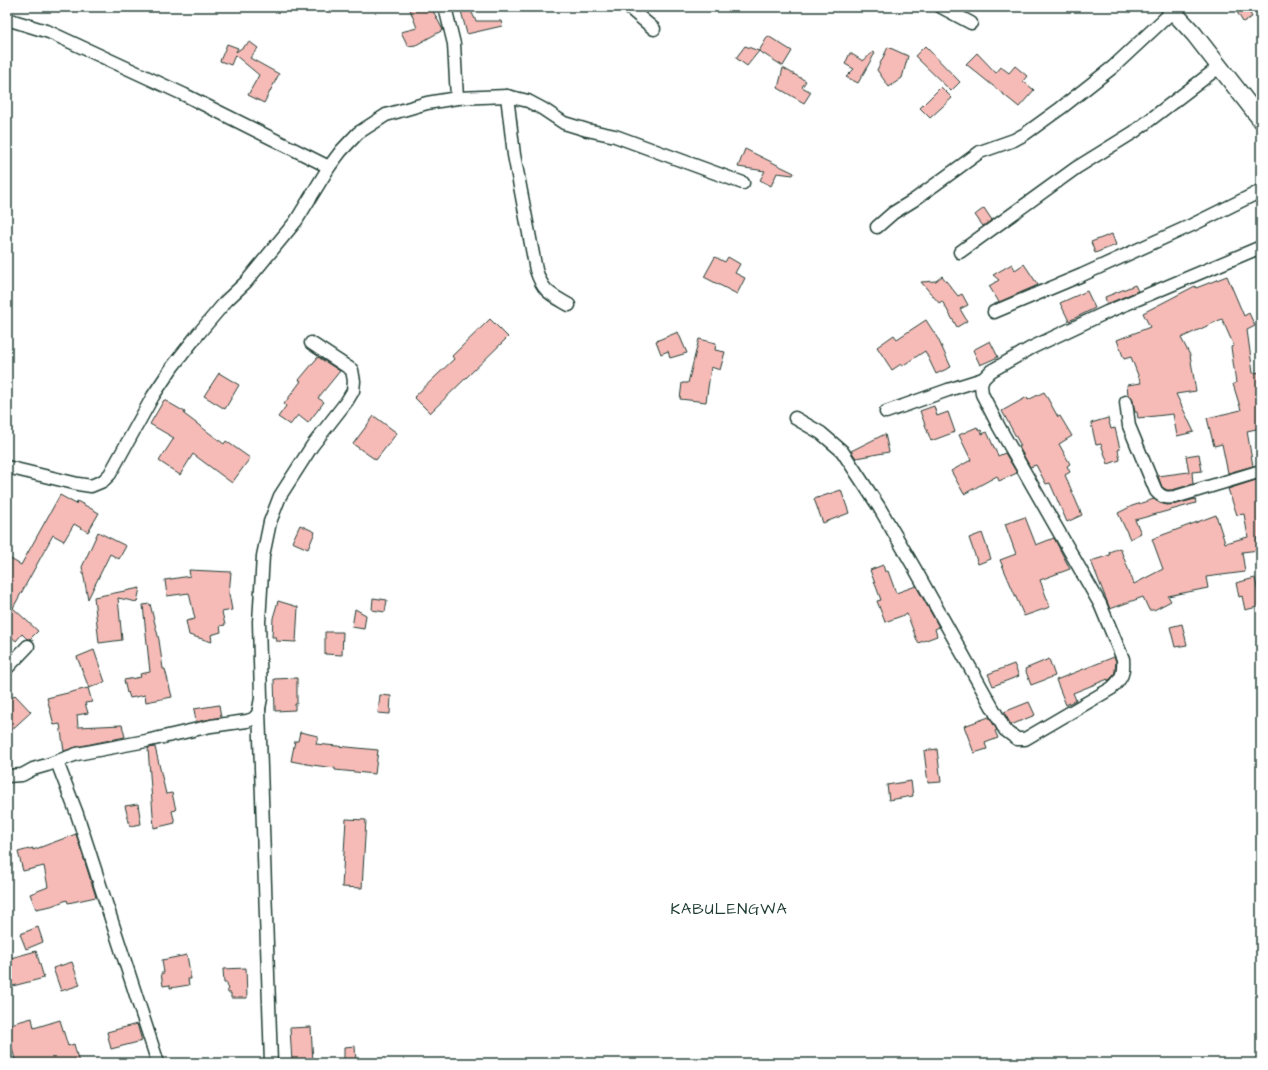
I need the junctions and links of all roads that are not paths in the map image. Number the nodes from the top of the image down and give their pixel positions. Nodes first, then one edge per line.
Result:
1 (445, 7) edge
2 (628, 7) edge
3 (941, 7) edge
4 (1171, 9) edge
5 (7, 19) edge
6 (971, 23) dead end
7 (654, 29) dead end
8 (1220, 67) junction
9 (507, 96) junction
10 (457, 98) junction
11 (1261, 120) edge
12 (329, 167) junction
13 (743, 184) dead end
14 (1261, 191) edge
15 (877, 227) dead end
16 (1261, 247) edge
17 (960, 252) dead end
18 (569, 305) dead end
19 (994, 312) dead end
20 (311, 343) dead end
21 (983, 379) junction
22 (1126, 402) dead end
23 (886, 412) dead end
24 (795, 418) dead end
25 (7, 467) edge
26 (1261, 471) edge
27 (28, 646) dead end
28 (7, 668) edge
29 (260, 709) junction
30 (57, 762) junction
31 (7, 776) edge
32 (158, 1063) edge
33 (271, 1063) edge

1 - 10 street
2 - 7 street
3 - 6 street
4 - 8 street
4 - 15 street
5 - 12 street
8 - 11 street
8 - 17 street
9 - 10 street
9 - 13 street
9 - 18 street
10 - 12 street
12 - 25 street
14 - 19 street
16 - 21 street
20 - 29 street
21 - 23 street
21 - 24 street
22 - 26 street
27 - 28 street
29 - 30 street
29 - 33 street
30 - 31 street
30 - 32 street

